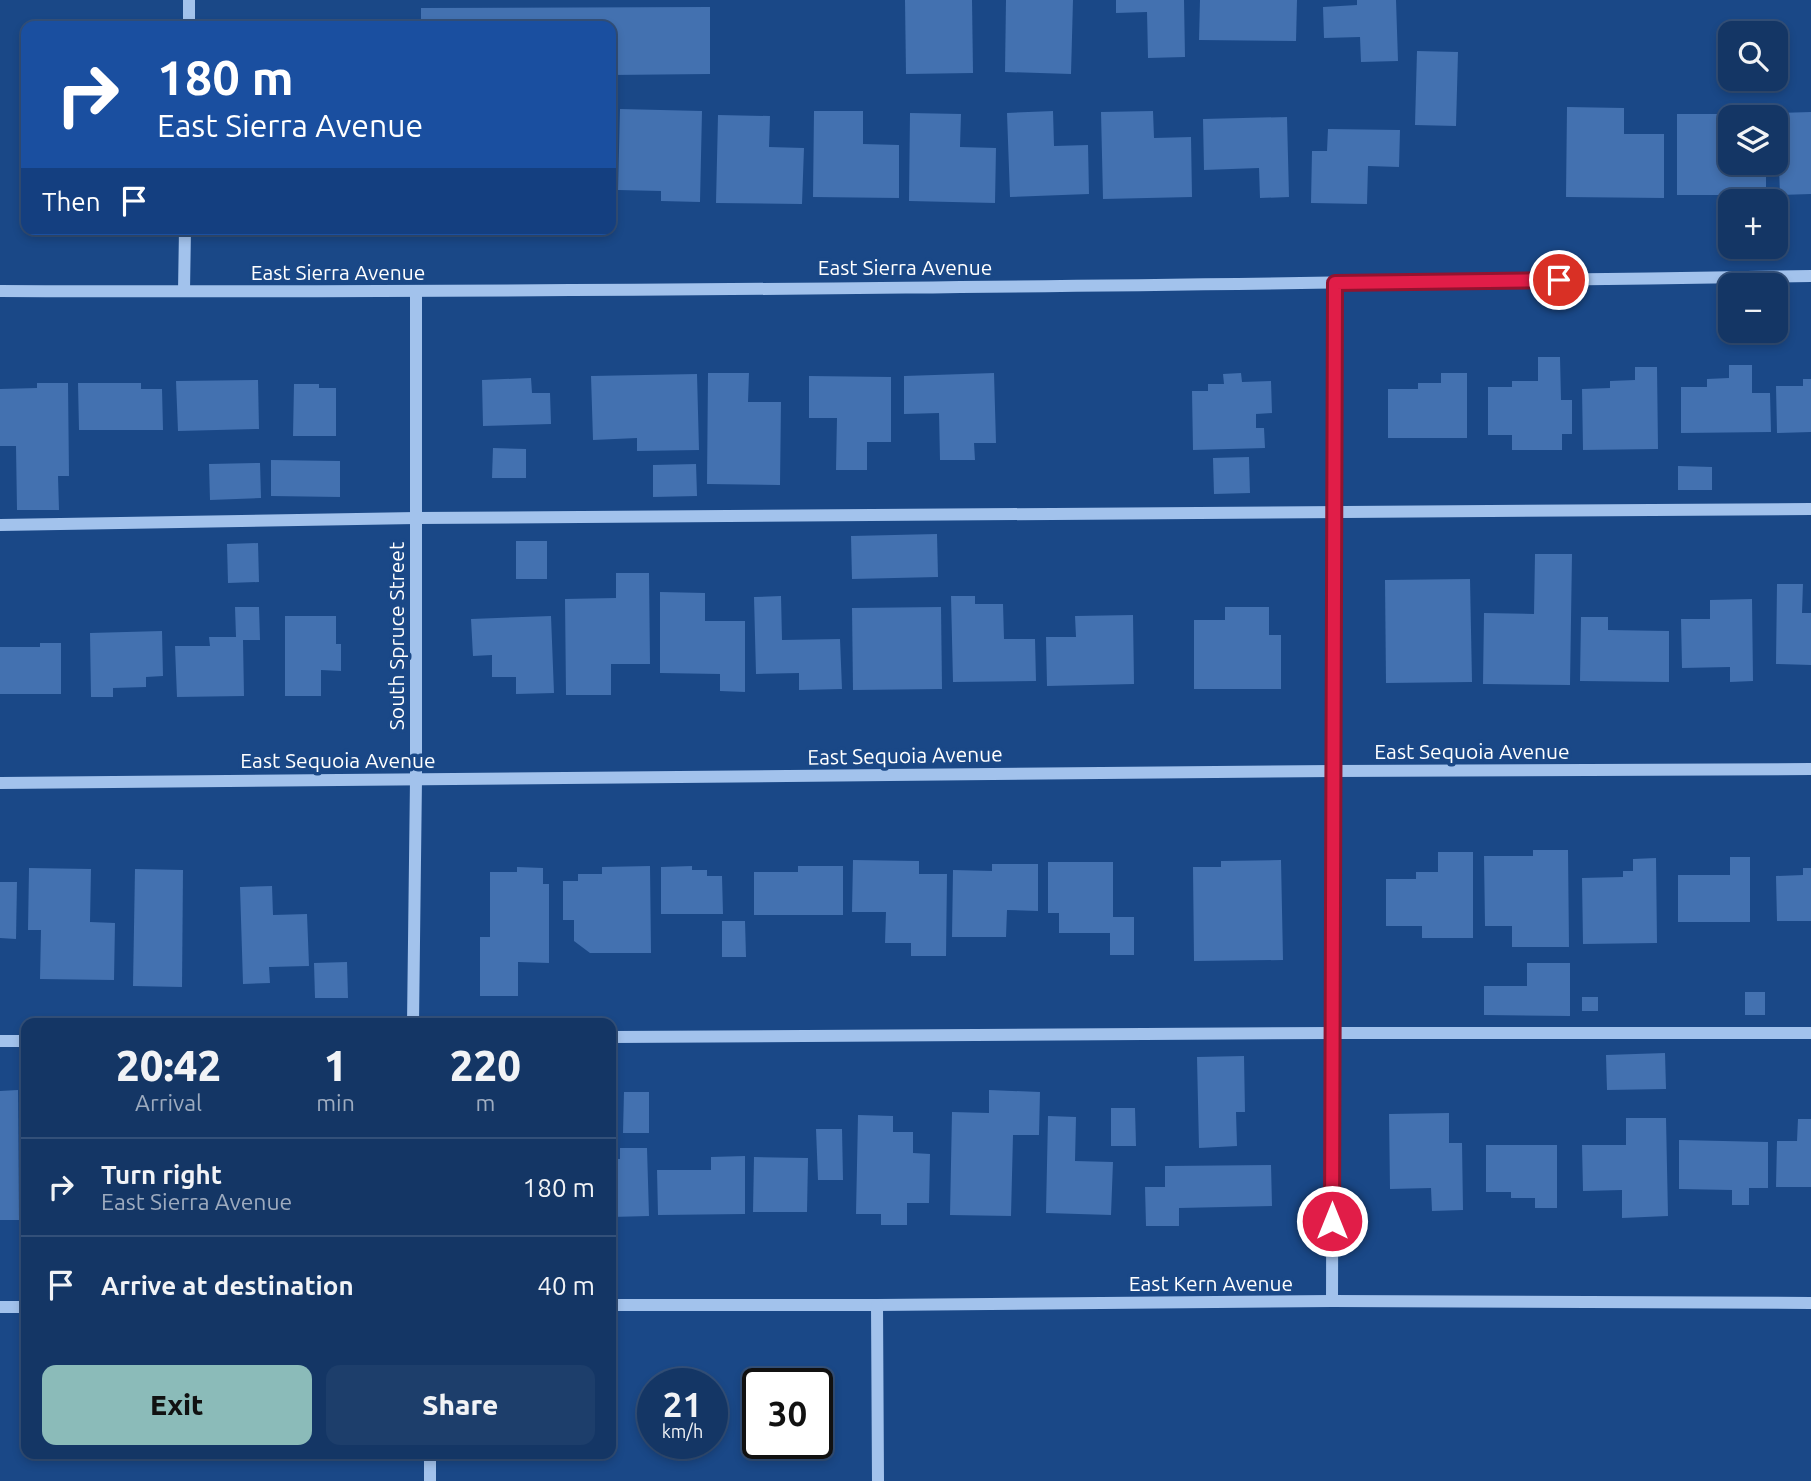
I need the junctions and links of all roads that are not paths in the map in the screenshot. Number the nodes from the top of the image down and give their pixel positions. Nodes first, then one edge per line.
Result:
1 (189, 0) edge
2 (189, 21) edge
3 (185, 235) edge
4 (1811, 276) edge
5 (1335, 283) junction
6 (0, 291) edge
7 (184, 291) junction
8 (416, 291) junction
9 (1811, 509) edge
10 (1335, 511) junction
11 (416, 519) junction
12 (0, 525) edge
13 (1811, 769) edge
14 (1334, 771) junction
15 (416, 779) junction
16 (0, 783) edge
17 (413, 1018) edge
18 (1333, 1033) junction
19 (1811, 1033) edge
20 (616, 1037) edge
21 (0, 1041) edge
22 (21, 1041) edge
23 (1332, 1301) junction
24 (1811, 1303) edge
25 (616, 1305) edge
26 (877, 1305) junction
27 (0, 1307) edge
28 (21, 1307) edge
29 (430, 1459) edge
30 (430, 1481) edge
31 (878, 1481) edge

1 - 2 street
3 - 7 street
4 - 5 street, East Sierra Avenue
5 - 8 street, East Sierra Avenue
5 - 10 street
6 - 7 street, East Sierra Avenue
7 - 8 street, East Sierra Avenue
8 - 11 street, South Spruce Street
9 - 10 street
10 - 11 street
10 - 14 street
11 - 12 street
11 - 15 street, South Spruce Street
13 - 14 street, East Sequoia Avenue
14 - 15 street, East Sequoia Avenue
14 - 18 street
15 - 16 street, East Sequoia Avenue
15 - 17 street, South Spruce Street
18 - 19 street
18 - 20 street
18 - 23 street
21 - 22 street
23 - 24 street, East Kern Avenue
23 - 26 street, East Kern Avenue
25 - 26 street, East Kern Avenue
26 - 31 street
27 - 28 street
29 - 30 street

